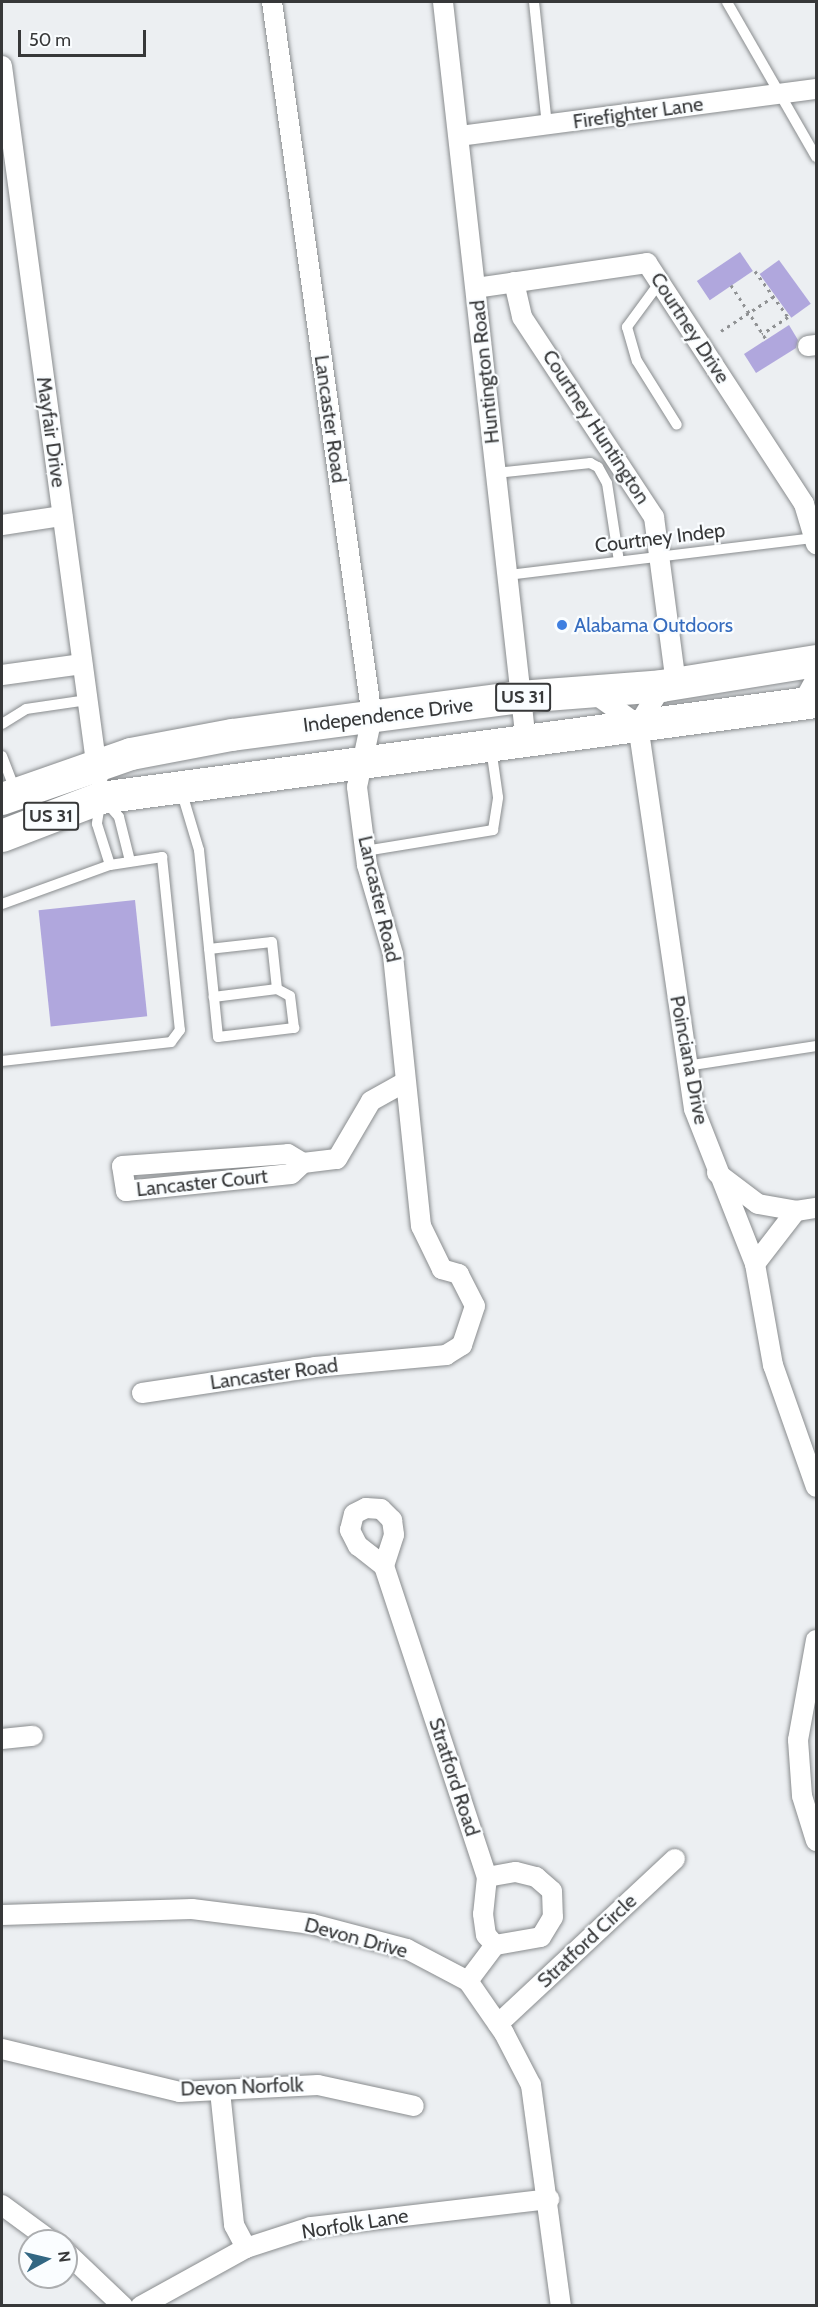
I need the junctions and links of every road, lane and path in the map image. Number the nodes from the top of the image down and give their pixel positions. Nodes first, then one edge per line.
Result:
1 (272, 2) edge
2 (443, 2) edge
3 (534, 2) edge
4 (727, 2) edge
5 (2, 66) edge
6 (816, 88) edge
7 (781, 93) junction
8 (547, 125) junction
9 (459, 136) junction
10 (816, 157) edge
11 (755, 271) dead end
12 (514, 282) junction
13 (660, 282) junction
14 (731, 285) dead end
15 (476, 288) junction
16 (773, 297) junction
17 (749, 313) junction
18 (721, 331) dead end
19 (762, 334) junction
20 (766, 339) dead end
21 (677, 425) dead end
22 (496, 472) junction
23 (810, 503) edge
24 (62, 516) junction
25 (2, 525) edge
26 (816, 538) edge
27 (816, 544) edge
28 (659, 556) junction
29 (619, 561) junction
30 (508, 575) junction
31 (816, 661) edge
32 (82, 664) junction
33 (2, 675) edge
34 (669, 685) junction
35 (589, 690) junction
36 (812, 695) edge
37 (520, 697) junction
38 (87, 700) junction
39 (372, 717) junction
40 (2, 724) edge
41 (638, 725) junction
42 (526, 742) junction
43 (491, 746) junction
44 (2, 756) edge
45 (362, 761) junction
46 (96, 765) junction
47 (180, 786) junction
48 (9, 796) edge
49 (101, 798) junction
50 (2, 836) edge
51 (365, 851) junction
52 (130, 861) junction
53 (110, 865) junction
54 (2, 903) edge
55 (209, 949) junction
56 (277, 989) junction
57 (214, 997) junction
58 (816, 1046) edge
59 (2, 1061) edge
60 (686, 1066) junction
61 (405, 1083) junction
62 (218, 1159) junction
63 (303, 1163) junction
64 (717, 1173) junction
65 (220, 1182) junction
66 (816, 1208) edge
67 (796, 1211) junction
68 (755, 1264) junction
69 (142, 1393) dead end
70 (816, 1487) edge
71 (384, 1566) dead end
72 (816, 1640) edge
73 (33, 1736) dead end
74 (2, 1739) edge
75 (816, 1841) edge
76 (675, 1858) dead end
77 (487, 1877) junction
78 (2, 1915) edge
79 (495, 1945) junction
80 (468, 1981) junction
81 (498, 2024) junction
82 (2, 2049) edge
83 (220, 2091) junction
84 (414, 2106) dead end
85 (549, 2199) junction
86 (2, 2205) edge
87 (35, 2229) edge
88 (246, 2248) junction
89 (78, 2263) edge
90 (123, 2306) edge
91 (141, 2306) edge
92 (561, 2306) edge

1 - 39 street, Lancaster Road
2 - 9 street, Huntington Road
3 - 8 lane
4 - 7 lane
5 - 24 street, Mayfair Drive
6 - 7 street, Firefighter Lane
7 - 8 street, Firefighter Lane
7 - 10 lane
8 - 9 street, Firefighter Lane
9 - 15 street, Huntington Road
11 - 16 path
12 - 13 street, Courtney Drive
12 - 15 street, Courtney Drive
12 - 28 street, Courtney Huntington
13 - 21 lane
13 - 23 street, Courtney Drive
14 - 17 path
15 - 22 street, Huntington Road
16 - 17 path
16 - 19 path
17 - 18 path
17 - 19 path
19 - 20 path
22 - 29 lane
22 - 30 street, Huntington Road
23 - 26 street, Courtney Drive
24 - 25 street
24 - 32 street, Mayfair Drive
26 - 27 street, Courtney Drive
26 - 28 lane, Courtney Indep
28 - 29 lane, Courtney Indep
28 - 34 street, Courtney Huntington
29 - 30 lane, Courtney Indep
30 - 37 street, Huntington Road
31 - 34 main road, Independence Drive / US 31
32 - 33 street
32 - 38 street, Mayfair Drive
34 - 35 main road, Independence Drive / US 31
34 - 41 street
35 - 37 main road, Independence Drive / US 31
35 - 41 street
36 - 41 main road, US 31
37 - 39 main road, Independence Drive / US 31
37 - 42 street, Huntington Road
38 - 40 lane
38 - 46 street, Mayfair Drive
39 - 45 street, Lancaster Road
39 - 46 main road, Independence Drive / US 31
41 - 42 main road, US 31
41 - 60 street, Poinciana Drive
42 - 43 main road, US 31
43 - 45 main road, US 31
43 - 51 lane
44 - 48 lane
45 - 47 main road, US 31
45 - 51 street, Lancaster Road
46 - 48 main road, Independence Drive / US 31
46 - 49 street, Mayfair Drive
47 - 49 main road, US 31
47 - 55 lane
49 - 50 main road, US 31
49 - 52 lane
49 - 53 lane
51 - 61 street, Lancaster Road
52 - 53 lane
52 - 59 lane
53 - 54 lane
55 - 56 lane
55 - 57 lane
56 - 57 lane
56 - 57 lane
58 - 60 lane
60 - 64 street, Poinciana Drive
61 - 63 street, Lancaster Court
61 - 69 street, Lancaster Road
62 - 63 street, Lancaster Court
62 - 65 street
62 - 65 street, Lancaster Court
63 - 65 street, Lancaster Court
64 - 67 street
64 - 68 street, Poinciana Drive
66 - 67 street
67 - 68 street
68 - 70 street, Poinciana Drive
71 - 77 street, Stratford Road
72 - 75 street
73 - 74 street
76 - 81 street, Stratford Circle
77 - 79 street, Stratford Road
77 - 79 street, Stratford Circle
78 - 80 street, Devon Drive
79 - 80 street
80 - 81 street, Devon Drive
81 - 85 street, Devon Drive
82 - 83 street, Devon Norfolk
83 - 84 street, Devon Norfolk
83 - 88 street
85 - 88 street, Norfolk Lane
85 - 92 street, Devon Drive
86 - 87 street
88 - 91 street, Norfolk Lane
89 - 90 street

